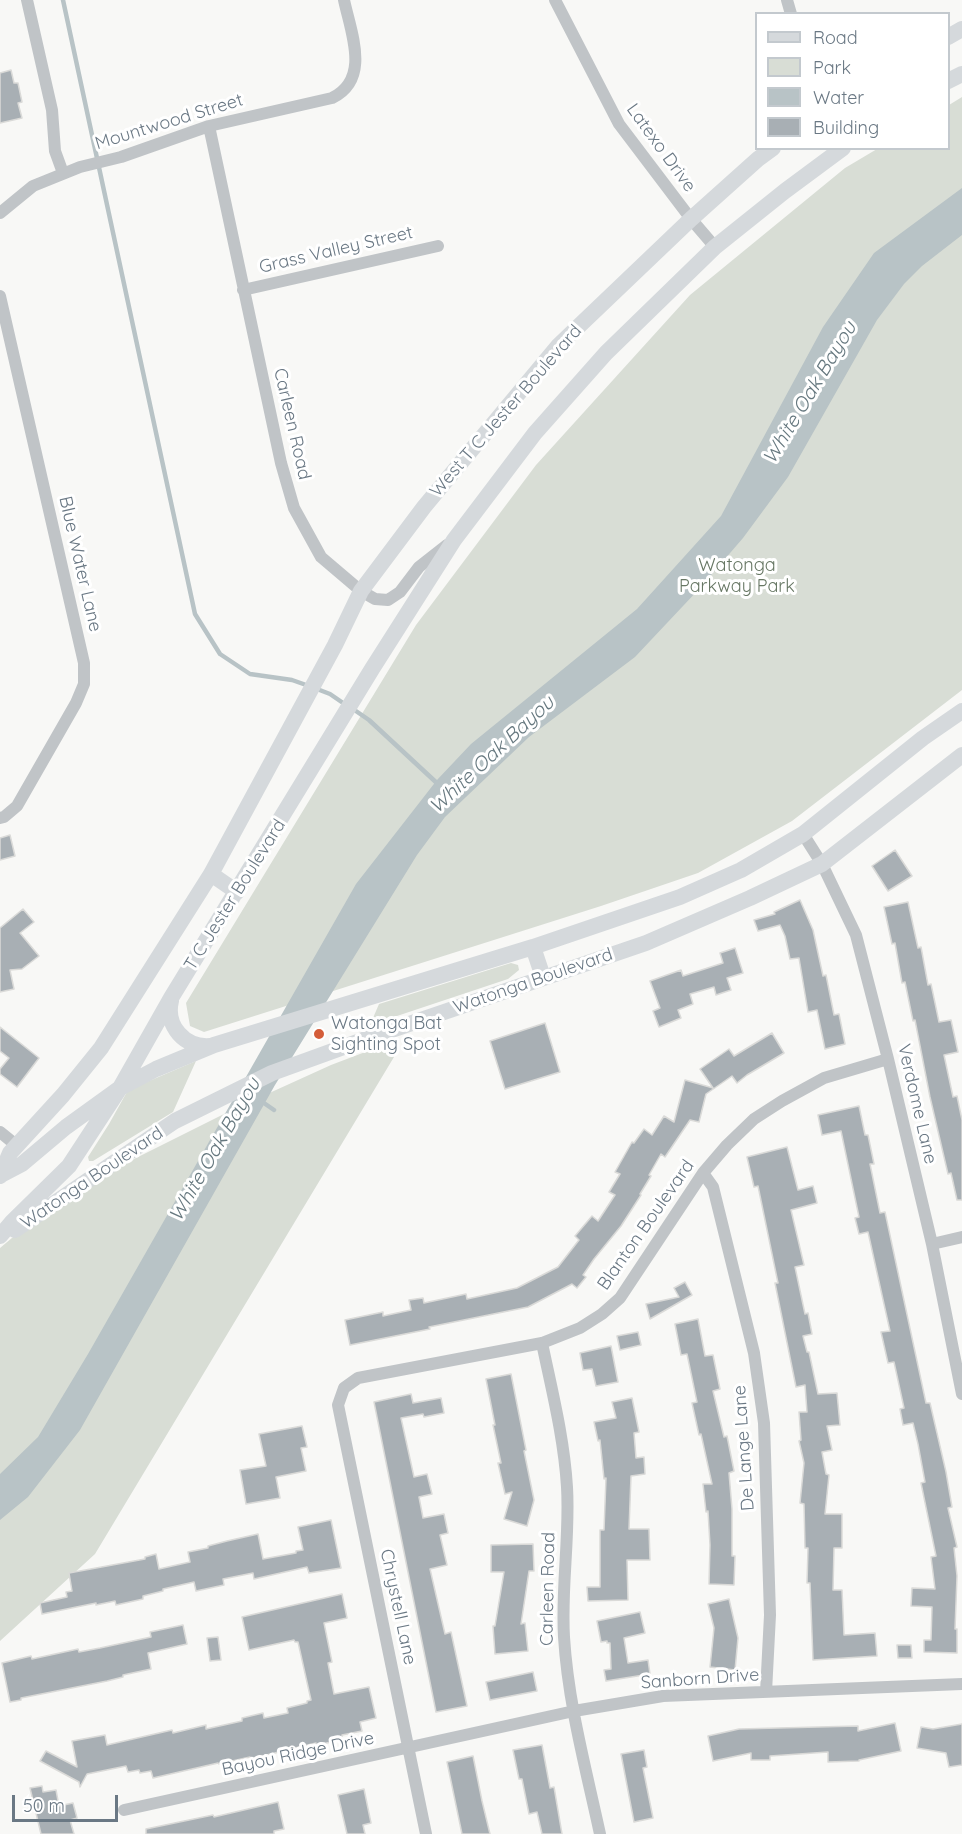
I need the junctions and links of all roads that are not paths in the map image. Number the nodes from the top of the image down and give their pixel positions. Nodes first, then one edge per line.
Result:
1 (27, 0) edge
2 (344, 0) edge
3 (555, 0) edge
4 (209, 126) junction
5 (770, 150) edge
6 (840, 150) edge
7 (63, 173) junction
8 (0, 213) edge
9 (691, 219) junction
10 (438, 246) dead end
11 (715, 247) junction
12 (243, 290) junction
13 (0, 296) edge
14 (454, 540) junction
15 (361, 591) junction
16 (962, 711) edge
17 (962, 755) edge
18 (0, 818) edge
19 (803, 834) junction
20 (822, 864) junction
21 (211, 874) junction
22 (237, 892) junction
23 (533, 947) junction
24 (543, 977) junction
25 (171, 998) junction
26 (214, 1046) junction
27 (888, 1059) junction
28 (120, 1088) junction
29 (0, 1132) edge
30 (16, 1146) junction
31 (704, 1173) junction
32 (1, 1175) edge
33 (962, 1237) edge
34 (0, 1239) edge
35 (932, 1244) junction
36 (542, 1343) junction
37 (344, 1388) joint
38 (962, 1394) edge
39 (962, 1684) edge
40 (766, 1692) junction
41 (574, 1711) junction
42 (408, 1749) junction
43 (124, 1810) dead end
44 (426, 1834) edge
45 (600, 1834) edge

1 - 7 street
2 - 4 street, Mountwood Street
3 - 9 street, Latexo Drive
4 - 7 street, Mountwood Street
4 - 12 street, Carleen Road
5 - 9 main road, West T C Jester Boulevard
6 - 11 main road, West T C Jester Boulevard
7 - 8 street, Mountwood Street
9 - 11 street, Latexo Drive
9 - 15 main road, West T C Jester Boulevard
10 - 12 street, Grass Valley Street
11 - 14 main road, West T C Jester Boulevard
12 - 15 street, Carleen Road
13 - 18 street, Blue Water Lane
14 - 15 street, Carleen Road
14 - 22 main road, T C Jester Boulevard
15 - 21 main road, T C Jester Boulevard
16 - 19 main road, Watonga Boulevard
17 - 20 main road, Watonga Boulevard
19 - 20 street, Verdome Lane
19 - 23 main road, Watonga Boulevard
20 - 24 main road, Watonga Boulevard
20 - 27 street, Verdome Lane
21 - 22 main road
21 - 30 main road, T C Jester Boulevard
22 - 25 main road, T C Jester Boulevard
23 - 24 main road
23 - 26 main road, Watonga Boulevard
24 - 34 main road, Watonga Boulevard
25 - 26 main road
25 - 28 main road, T C Jester Boulevard
26 - 28 main road, Watonga Boulevard
27 - 31 street, Blanton Boulevard
27 - 35 street, Verdome Lane
28 - 32 main road, Watonga Boulevard
28 - 34 main road, T C Jester Boulevard
29 - 30 street
30 - 32 main road, T C Jester Boulevard
31 - 36 street, Blanton Boulevard
31 - 40 street, De Lange Lane
33 - 35 street
35 - 38 street, Verdome Lane
36 - 37 street, Blanton Boulevard
36 - 41 street, Carleen Road
37 - 42 street, Chrystell Lane
39 - 40 street, Sanborn Drive
40 - 41 street, Sanborn Drive
41 - 42 street, Sanborn Drive
41 - 45 street, Carleen Road
42 - 43 street, Bayou Ridge Drive
42 - 44 street, Chrystell Lane

